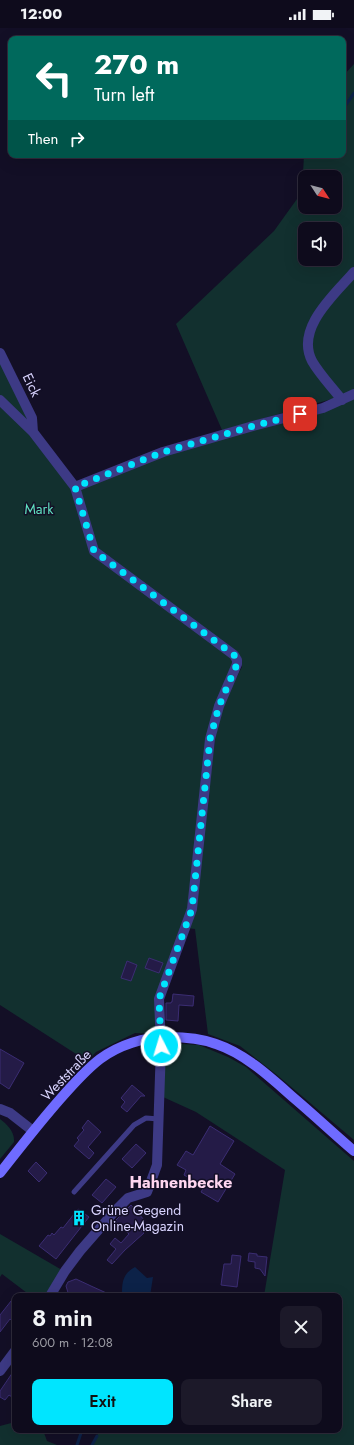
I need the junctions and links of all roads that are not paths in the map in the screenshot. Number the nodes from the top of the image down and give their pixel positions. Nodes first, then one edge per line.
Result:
1 (354, 272) edge
2 (0, 353) edge
3 (354, 394) edge
4 (0, 400) edge
5 (342, 400) junction
6 (33, 432) junction
7 (75, 487) junction
8 (160, 1037) junction
9 (0, 1109) edge
10 (159, 1119) junction
11 (33, 1131) junction
12 (354, 1151) edge
13 (0, 1173) edge
14 (74, 1192) dead end
15 (52, 1293) edge
16 (12, 1355) edge
17 (0, 1371) edge

1 - 5 street
2 - 6 street, Eick
3 - 5 street
4 - 6 street
5 - 7 street
6 - 7 street
7 - 8 street
8 - 10 street
8 - 11 main road, Weststraße
8 - 12 main road, Weststraße
9 - 11 street
10 - 14 lane
10 - 15 street
11 - 13 main road, Weststraße
16 - 17 street

